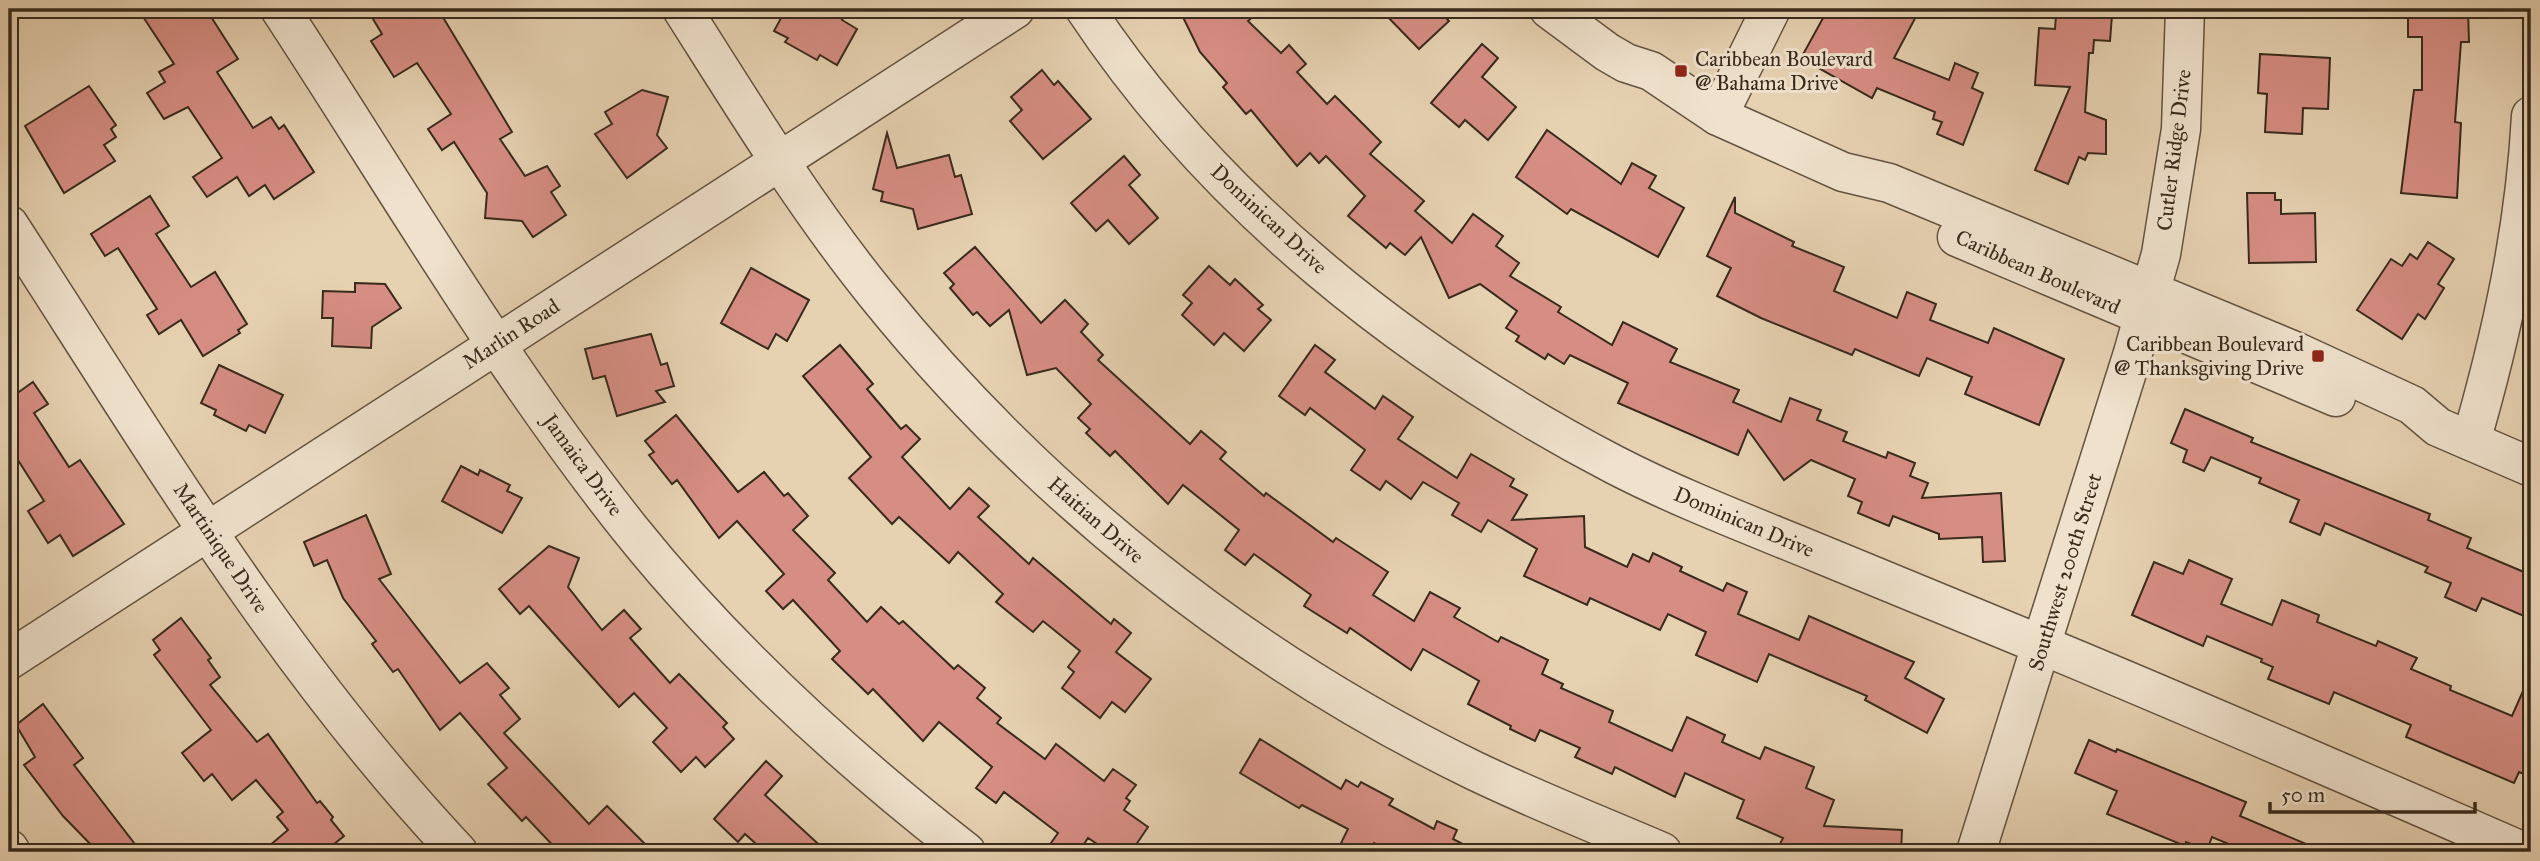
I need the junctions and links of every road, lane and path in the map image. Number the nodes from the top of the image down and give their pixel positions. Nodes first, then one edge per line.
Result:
1 (280, 9) edge
2 (682, 9) edge
3 (1015, 9) edge
4 (1085, 9) edge
5 (1549, 9) edge
6 (1590, 9) edge
7 (1771, 9) edge
8 (2185, 9) edge
9 (1650, 71) junction
10 (1718, 116) junction
11 (2531, 116) edge
12 (780, 159) junction
13 (9, 225) edge
14 (2148, 304) junction
15 (497, 343) junction
16 (2454, 434) junction
17 (2531, 467) edge
18 (209, 530) junction
19 (2042, 646) junction
20 (9, 660) edge
21 (458, 852) edge
22 (966, 852) edge
23 (1662, 852) edge
24 (1976, 852) edge
25 (2524, 852) edge

1 - 15 street, Jamaica Drive
2 - 12 street, Haitian Drive
3 - 12 street, Marlin Road
4 - 19 street, Dominican Drive
5 - 9 street, Caribbean Boulevard
6 - 9 street, Caribbean Boulevard
7 - 10 street
8 - 14 street, Cutler Ridge Drive
9 - 10 street, Caribbean Boulevard
10 - 14 street, Caribbean Boulevard
11 - 16 street
12 - 15 street, Marlin Road
12 - 23 street, Haitian Drive
13 - 18 street, Martinique Drive
14 - 16 street, Caribbean Boulevard
14 - 19 street, Southwest 200th Street
15 - 18 street, Marlin Road
15 - 22 street, Jamaica Drive
16 - 17 street, Caribbean Boulevard
18 - 20 street, Marlin Road
18 - 21 street, Martinique Drive
19 - 24 street, Southwest 200th Street
19 - 25 street, Dominican Drive

